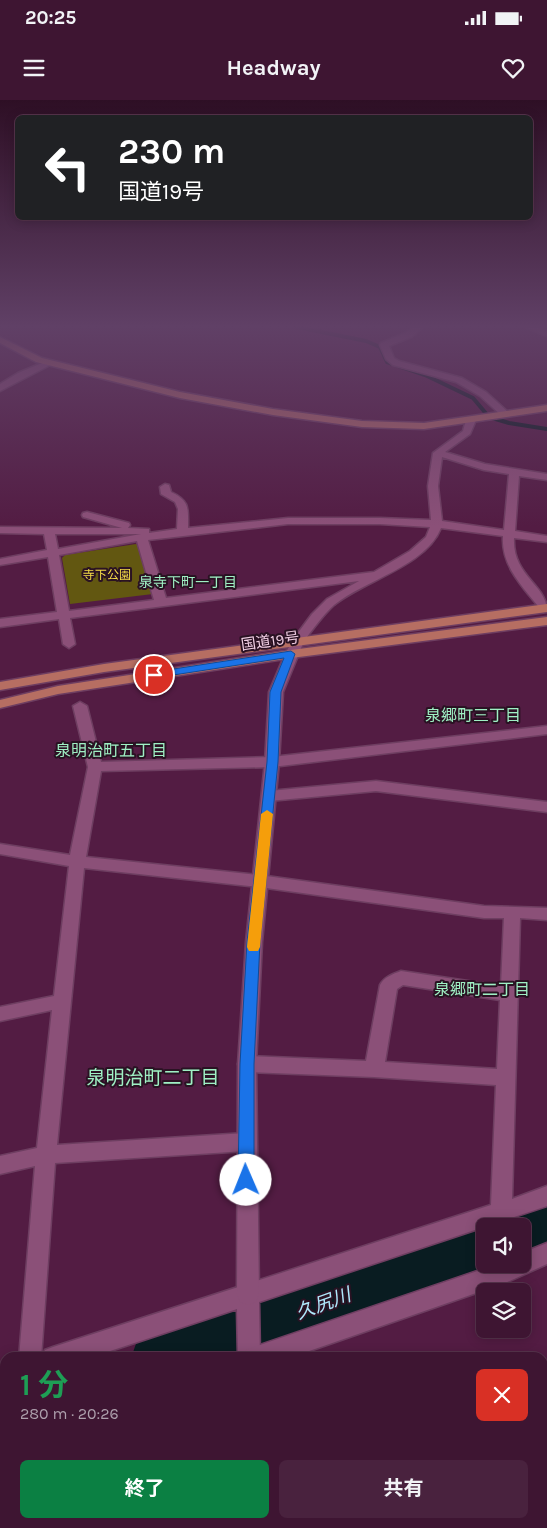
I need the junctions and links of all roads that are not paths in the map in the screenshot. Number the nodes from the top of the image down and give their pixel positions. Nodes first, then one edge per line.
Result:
1 (177, 394) edge
2 (483, 394) edge
3 (547, 408) edge
4 (502, 414) junction
5 (476, 419) junction
6 (438, 453) junction
7 (514, 472) junction
8 (547, 477) edge
9 (165, 487) dead end
10 (87, 515) dead end
11 (437, 524) junction
12 (0, 530) edge
13 (49, 530) junction
14 (182, 532) junction
15 (144, 535) junction
16 (510, 535) junction
17 (547, 539) edge
18 (53, 554) junction
19 (0, 562) edge
20 (376, 575) junction
21 (161, 602) junction
22 (547, 608) edge
23 (62, 614) junction
24 (547, 621) edge
25 (0, 623) edge
26 (69, 644) dead end
27 (294, 648) junction
28 (0, 686) edge
29 (0, 704) edge
30 (80, 706) dead end
31 (547, 730) edge
32 (272, 762) junction
33 (95, 767) junction
34 (269, 796) junction
35 (547, 807) edge
36 (0, 849) edge
37 (77, 862) junction
38 (260, 881) junction
39 (512, 913) junction
40 (547, 914) edge
41 (509, 994) junction
42 (63, 1001) junction
43 (0, 1014) edge
44 (247, 1064) junction
45 (374, 1069) junction
46 (506, 1078) junction
47 (246, 1142) junction
48 (46, 1155) junction
49 (0, 1165) edge
50 (547, 1196) edge
51 (501, 1212) junction
52 (547, 1253) edge
53 (249, 1302) junction
54 (30, 1352) edge
55 (74, 1352) edge
56 (251, 1352) edge

1 - 5 main road
2 - 4 street
3 - 4 main road
4 - 5 main road
5 - 6 street
6 - 7 street
6 - 11 street
7 - 8 street
7 - 16 street
9 - 14 street
10 - 15 street
11 - 14 street
11 - 16 street
11 - 20 street
12 - 13 street
13 - 15 street
13 - 18 street
14 - 15 street
15 - 18 street
15 - 21 street
16 - 17 street
16 - 22 street
18 - 19 street
18 - 23 street
20 - 21 street
20 - 27 street
21 - 23 street
22 - 27 highway, 国道19号
23 - 25 street
23 - 26 street
24 - 27 highway, 国道19号
27 - 28 highway, 国道19号
27 - 29 highway, 国道19号
27 - 32 street
30 - 33 street
31 - 32 street
32 - 33 street
32 - 34 street
33 - 37 street
34 - 35 street
34 - 38 street
36 - 37 street
37 - 38 street
37 - 42 street
38 - 39 street
38 - 44 street
39 - 40 street
39 - 41 street
41 - 45 street
41 - 46 street
42 - 43 street
42 - 48 street
44 - 45 street
44 - 47 street
45 - 46 street
46 - 51 street
47 - 48 street
47 - 53 street
48 - 49 street
48 - 54 street
50 - 51 street
51 - 53 street
52 - 56 street
53 - 55 street
53 - 56 street

